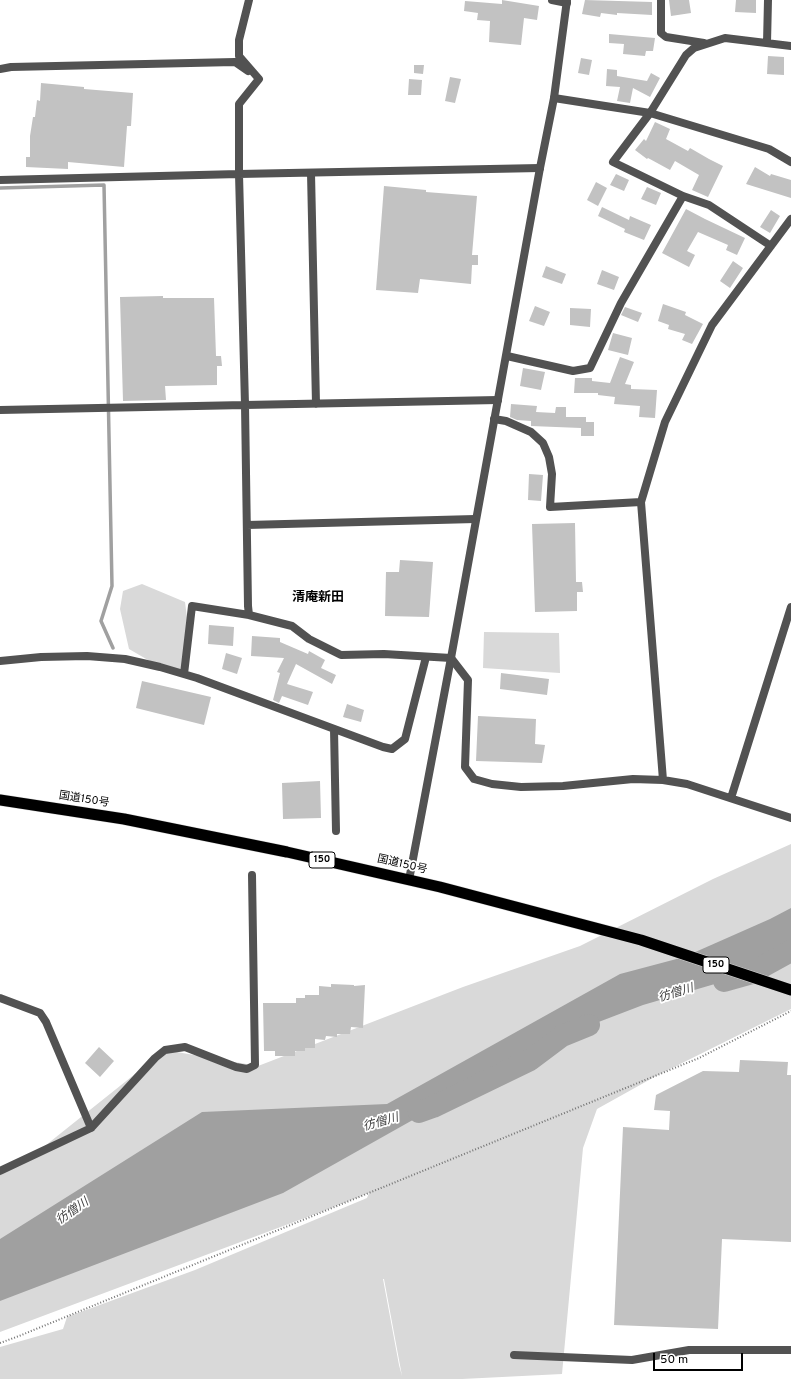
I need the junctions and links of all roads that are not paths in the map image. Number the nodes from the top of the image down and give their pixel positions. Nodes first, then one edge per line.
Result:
1 (249, 0) edge
2 (552, 0) edge
3 (662, 0) edge
4 (768, 0) edge
5 (567, 2) edge
6 (767, 43) junction
7 (705, 44) junction
8 (791, 46) edge
9 (0, 69) edge
10 (259, 79) junction
11 (554, 98) junction
12 (650, 113) junction
13 (791, 162) edge
14 (540, 168) junction
15 (311, 173) junction
16 (239, 174) junction
17 (0, 180) edge
18 (683, 196) junction
19 (791, 219) edge
20 (771, 246) junction
21 (507, 356) junction
22 (498, 400) junction
23 (245, 404) junction
24 (316, 404) junction
25 (0, 410) edge
26 (494, 419) junction
27 (641, 502) junction
28 (475, 519) junction
29 (247, 525) junction
30 (791, 607) edge
31 (250, 615) junction
32 (426, 657) junction
33 (451, 658) junction
34 (0, 661) edge
35 (184, 674) junction
36 (334, 729) junction
37 (664, 780) junction
38 (731, 798) junction
39 (0, 800) edge
40 (791, 818) edge
41 (336, 831) dead end
42 (252, 875) dead end
43 (409, 880) junction
44 (791, 990) edge
45 (0, 998) edge
46 (90, 1128) junction
47 (0, 1171) edge
48 (791, 1350) edge
49 (514, 1355) dead end

1 - 10 street
2 - 5 street
3 - 7 street
4 - 6 street
5 - 11 street
6 - 7 street
6 - 8 street
7 - 12 street
9 - 10 street
10 - 16 street
11 - 12 street
11 - 14 street
12 - 13 street
12 - 18 street
14 - 15 street
14 - 21 street
15 - 16 street
15 - 24 street
16 - 17 street
16 - 23 street
18 - 20 street
18 - 21 street
19 - 20 street
20 - 27 street
21 - 22 street
22 - 24 street
22 - 26 street
23 - 24 street
23 - 25 street
23 - 29 street
26 - 27 street
26 - 28 street
27 - 37 street
28 - 29 street
28 - 33 street
29 - 31 street
30 - 38 street
31 - 32 street
31 - 35 street
32 - 33 street
32 - 36 street
33 - 37 street
33 - 43 street
34 - 35 street
35 - 36 street
36 - 41 street
37 - 38 street
38 - 40 street
39 - 43 highway, 国道150号 / 150
42 - 46 street
43 - 44 highway, 国道150号 / 150
45 - 46 street
46 - 47 street
48 - 49 street

